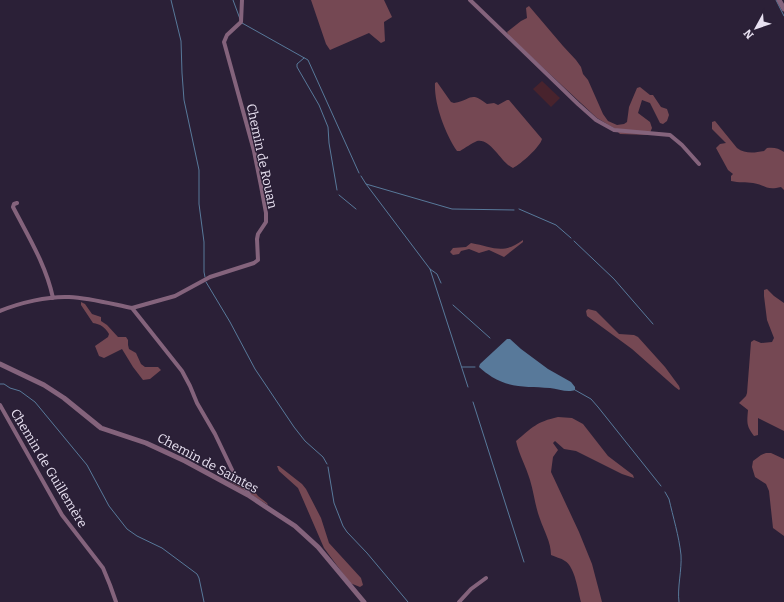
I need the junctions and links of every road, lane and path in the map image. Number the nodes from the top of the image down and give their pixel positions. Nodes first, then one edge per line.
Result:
1 (242, 0) edge
2 (470, 0) edge
3 (779, 0) edge
4 (784, 9) edge
5 (699, 164) dead end
6 (17, 203) dead end
7 (53, 298) junction
8 (132, 308) junction
9 (0, 311) edge
10 (0, 364) edge
11 (0, 405) edge
12 (248, 495) junction
13 (486, 578) dead end
14 (116, 602) edge
15 (364, 602) edge
16 (459, 602) edge

1 - 8 street, Chemin de Rouan
2 - 5 street
3 - 4 street
6 - 7 street
7 - 8 street
7 - 9 street
8 - 12 street
10 - 12 street, Chemin de Saintes
11 - 14 street, Chemin de Guillemère
12 - 15 street, Chemin de Saintes
13 - 16 street

